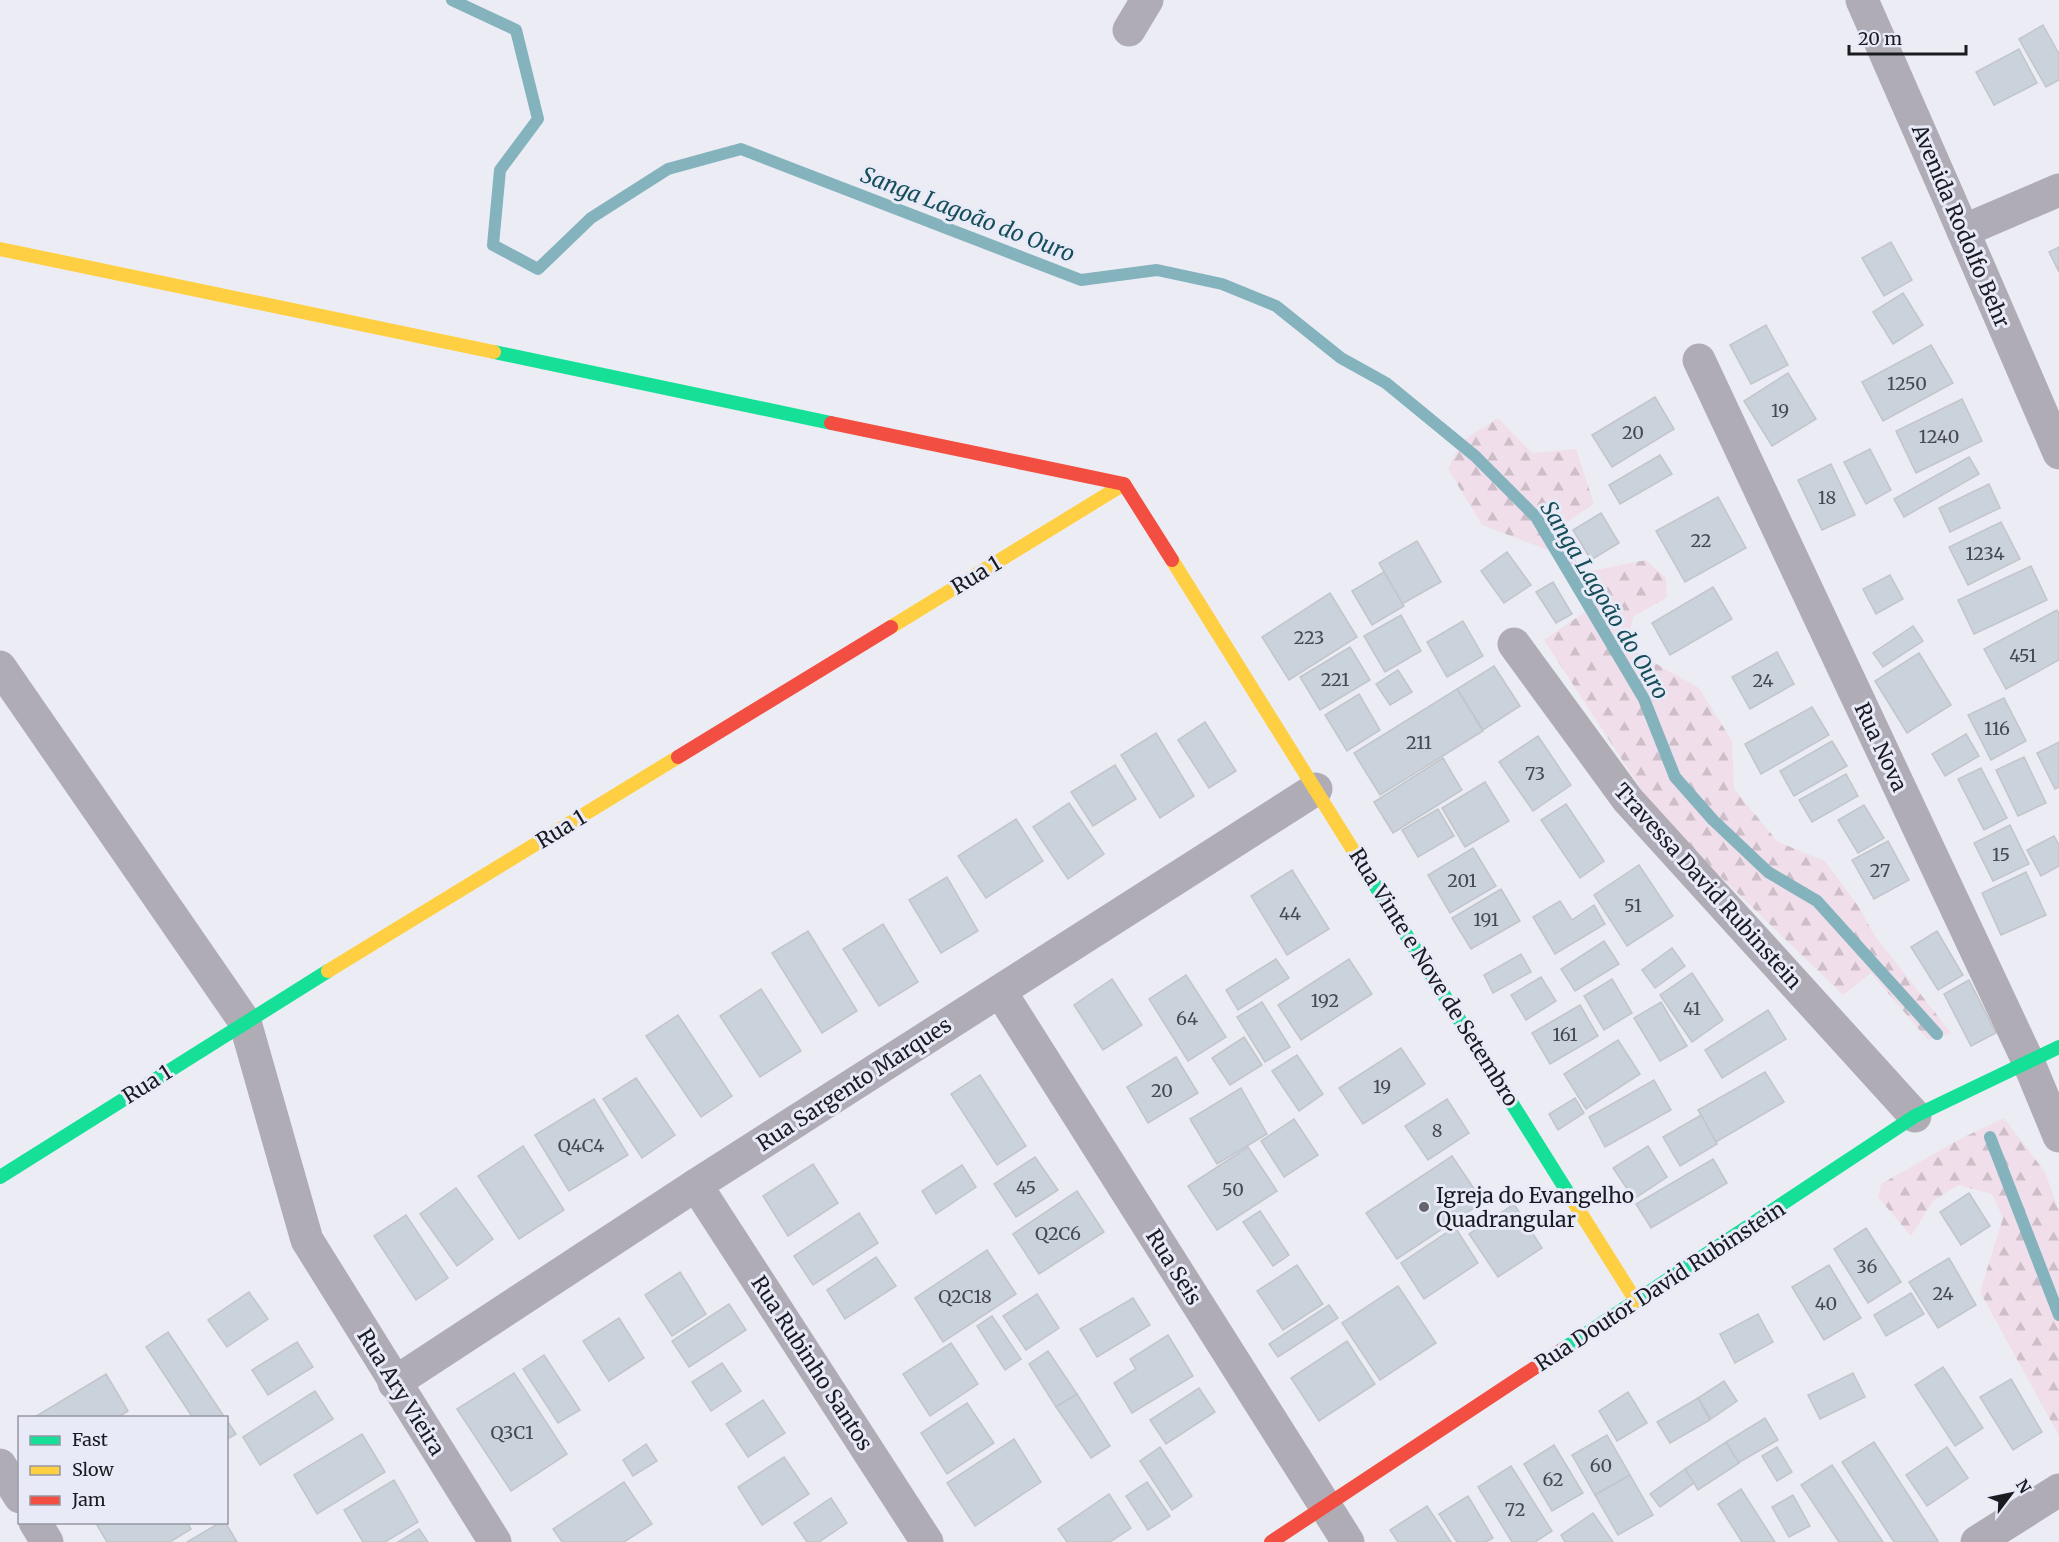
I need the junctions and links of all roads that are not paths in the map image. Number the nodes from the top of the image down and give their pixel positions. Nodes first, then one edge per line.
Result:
1 (1147, 0) edge
2 (1862, 0) edge
3 (1129, 30) dead end
4 (2059, 190) edge
5 (1963, 231) junction
6 (0, 249) edge
7 (1699, 360) dead end
8 (2059, 453) edge
9 (1124, 484) junction
10 (1514, 645) dead end
11 (0, 667) edge
12 (1316, 789) junction
13 (1000, 991) junction
14 (245, 1022) junction
15 (2059, 1047) edge
16 (2028, 1061) junction
17 (1915, 1116) junction
18 (2059, 1136) edge
19 (0, 1177) edge
20 (696, 1185) junction
21 (1636, 1301) junction
22 (394, 1383) junction
23 (0, 1465) edge
24 (2059, 1490) edge
25 (18, 1494) edge
26 (1325, 1507) junction
27 (36, 1524) edge
28 (47, 1542) edge
29 (495, 1542) edge
30 (927, 1542) edge
31 (1271, 1542) edge
32 (1348, 1542) edge
33 (1977, 1542) edge

1 - 3 street
2 - 5 street, Avenida Rodolfo Behr
4 - 5 street
5 - 8 street, Avenida Rodolfo Behr
6 - 9 street
7 - 16 street, Rua Nova
9 - 12 street, Rua Vinte e Nove de Setembro
9 - 14 street, Rua 1
10 - 17 street, Travessa David Rubinstein
11 - 14 street, Rua Ary Vieira
12 - 13 street, Rua Sargento Marques
12 - 21 street, Rua Vinte e Nove de Setembro
13 - 20 street, Rua Sargento Marques
13 - 26 street, Rua Seis
14 - 19 street, Rua 1
14 - 22 street, Rua Ary Vieira
15 - 16 street, Rua Doutor David Rubinstein
16 - 17 street, Rua Doutor David Rubinstein
16 - 18 street, Rua Nova
17 - 21 street, Rua Doutor David Rubinstein
20 - 22 street, Rua Sargento Marques
20 - 30 street, Rua Rubinho Santos
21 - 26 street, Rua Doutor David Rubinstein
22 - 29 street, Rua Ary Vieira
23 - 25 street
24 - 33 street
26 - 31 street, Rua Doutor David Rubinstein
26 - 32 street, Rua Seis
27 - 28 street

